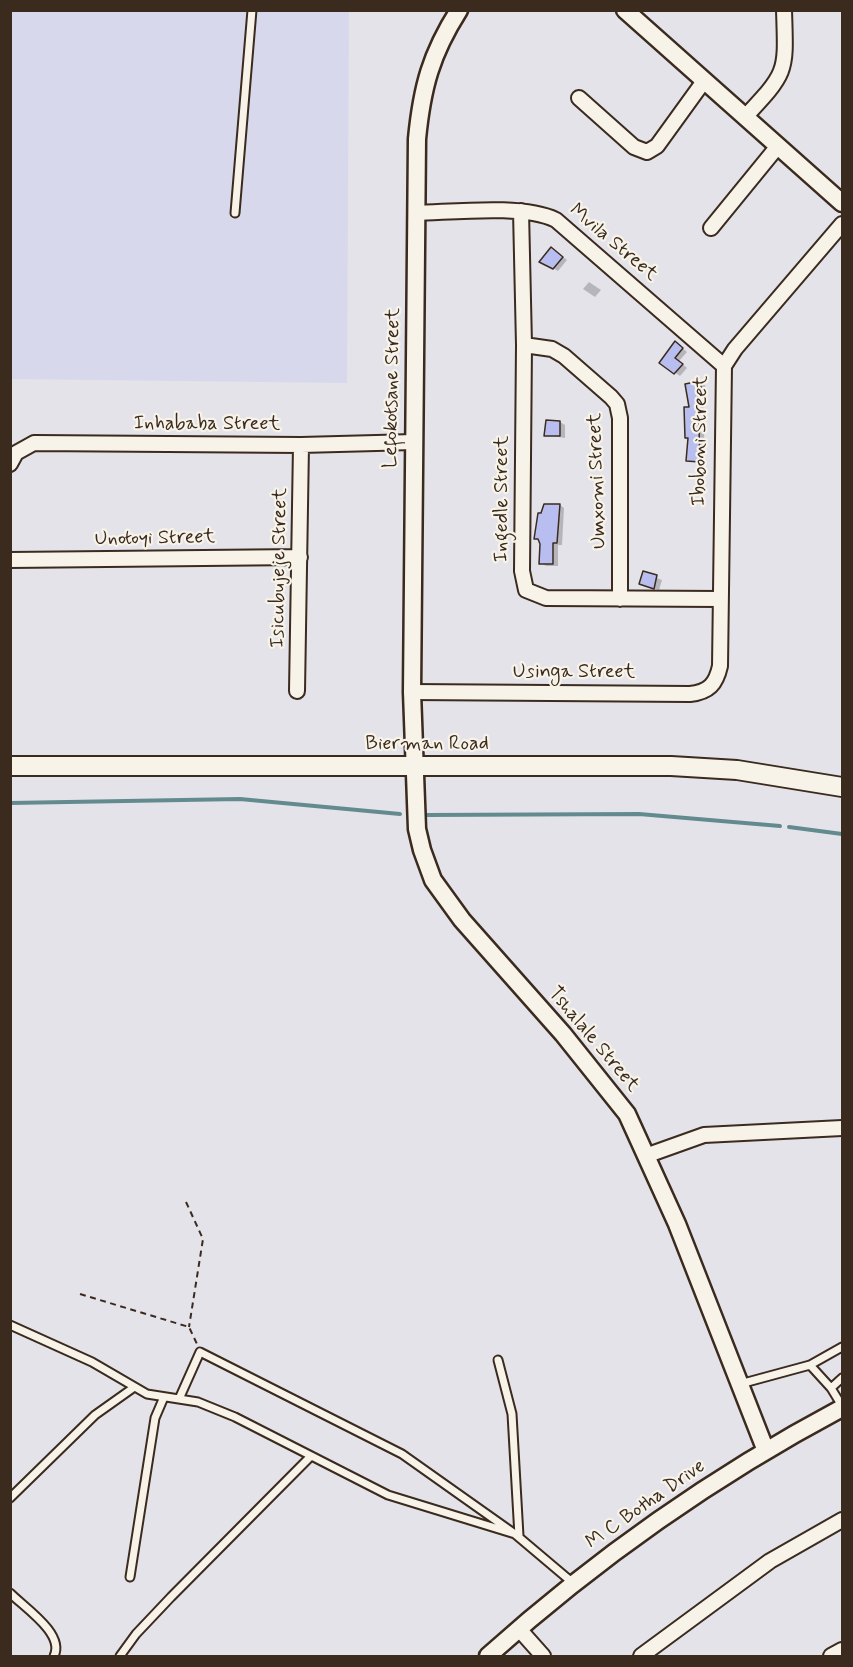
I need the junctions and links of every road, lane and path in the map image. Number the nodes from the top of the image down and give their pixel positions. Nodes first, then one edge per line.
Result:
1 (252, 10) edge
2 (459, 10) edge
3 (625, 10) edge
4 (784, 10) edge
5 (704, 81) junction
6 (579, 98) dead end
7 (745, 117) junction
8 (778, 146) junction
9 (843, 203) edge
10 (521, 212) junction
11 (235, 213) dead end
12 (416, 213) junction
13 (843, 224) edge
14 (711, 228) dead end
15 (524, 345) junction
16 (724, 366) junction
17 (414, 442) junction
18 (302, 446) junction
19 (10, 464) edge
20 (300, 557) junction
21 (10, 560) edge
22 (620, 599) junction
23 (720, 599) junction
24 (720, 666) joint
25 (297, 691) dead end
26 (412, 692) junction
27 (10, 766) edge
28 (414, 771) junction
29 (10, 774) edge
30 (843, 787) edge
31 (843, 794) edge
32 (843, 1128) edge
33 (648, 1155) junction
34 (186, 1202) dead end
35 (80, 1294) dead end
36 (10, 1325) edge
37 (189, 1327) junction
38 (843, 1347) edge
39 (200, 1352) junction
40 (498, 1360) dead end
41 (810, 1365) junction
42 (843, 1378) edge
43 (740, 1384) junction
44 (133, 1388) junction
45 (831, 1388) junction
46 (164, 1397) junction
47 (179, 1399) junction
48 (843, 1407) edge
49 (766, 1451) junction
50 (310, 1457) junction
51 (10, 1498) edge
52 (843, 1520) edge
53 (517, 1535) junction
54 (130, 1576) dead end
55 (573, 1583) junction
56 (10, 1593) edge
57 (519, 1629) junction
58 (843, 1650) edge
59 (54, 1656) edge
60 (120, 1656) edge
61 (488, 1656) edge
62 (543, 1656) edge
63 (641, 1656) edge
64 (831, 1656) edge

1 - 11 lane
2 - 12 street, Lefokotsane Street
3 - 5 street
4 - 7 street
5 - 6 street
5 - 7 street
7 - 8 street
8 - 9 street
8 - 14 street
10 - 12 street, Mvila Street
10 - 15 street, Ingedle Street
10 - 16 street, Mvila Street
12 - 17 street, Lefokotsane Street
13 - 16 street, Iboboni Street
15 - 22 street, Umxomi Street
15 - 22 street, Ingedle Street
16 - 23 street, Iboboni Street
17 - 18 street, Inhababa Street
17 - 26 street, Lefokotsane Street
18 - 19 street, Inhababa Street
18 - 20 street, Isicubujeje Street
20 - 21 street, Unotoyi Street
20 - 25 street, Isicubujeje Street
22 - 23 street, Ingedle Street
23 - 24 street, Iboboni Street
24 - 26 street, Usinga Street
26 - 28 street, Lefokotsane Street
27 - 28 main road, Bierman Road
28 - 29 main road, Bierman Road
28 - 30 main road, Bierman Road
28 - 31 main road, Bierman Road
28 - 33 street, Tshalale Street
32 - 33 street
33 - 43 street, Tshalale Street
34 - 37 path
35 - 37 path
36 - 44 lane
37 - 39 path
38 - 41 lane
39 - 47 lane
39 - 53 lane
40 - 53 lane
41 - 43 lane
41 - 45 lane
42 - 45 lane
43 - 49 street, Tshalale Street
44 - 46 lane
44 - 51 lane
45 - 48 lane
46 - 47 lane
46 - 54 lane
47 - 50 lane
48 - 49 street, M C Botha Drive
49 - 55 street, M C Botha Drive
50 - 53 lane
50 - 60 lane
52 - 63 street
53 - 55 lane
55 - 57 street, M C Botha Drive
56 - 59 lane
57 - 61 street, M C Botha Drive
57 - 62 street
58 - 64 street

